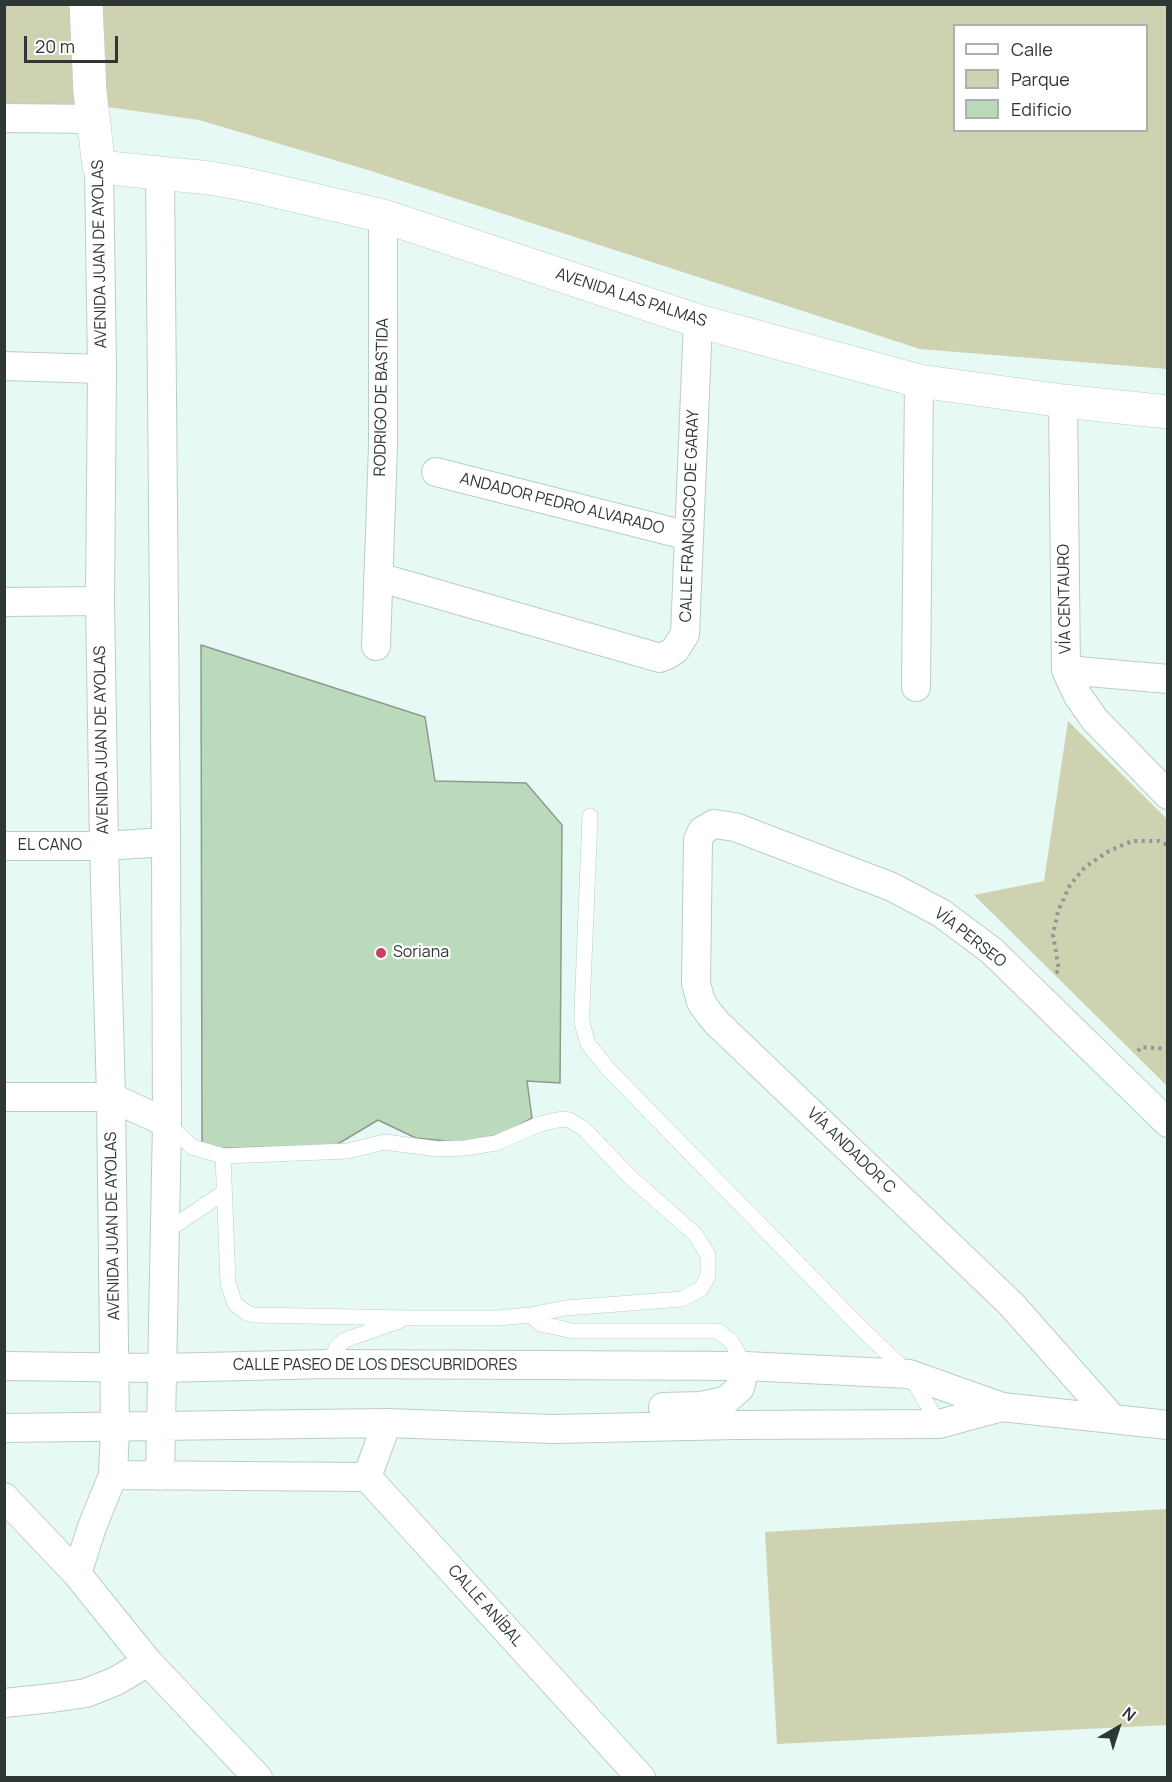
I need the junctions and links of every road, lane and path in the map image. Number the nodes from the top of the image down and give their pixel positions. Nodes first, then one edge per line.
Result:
1 (86, 4) edge
2 (4, 118) edge
3 (93, 119) junction
4 (99, 167) junction
5 (160, 172) junction
6 (383, 216) junction
7 (698, 321) junction
8 (4, 366) edge
9 (102, 369) junction
10 (919, 381) junction
11 (1063, 401) junction
12 (1167, 412) edge
13 (436, 472) dead end
14 (689, 536) junction
15 (378, 577) junction
16 (100, 600) junction
17 (4, 602) edge
18 (376, 646) dead end
19 (1066, 670) junction
20 (1167, 679) edge
21 (916, 687) dead end
22 (1167, 795) edge
23 (590, 816) dead end
24 (698, 840) joint
25 (166, 842) junction
26 (1167, 845) edge
27 (4, 846) edge
28 (104, 846) junction
29 (1035, 993) junction
30 (4, 1097) edge
31 (111, 1097) junction
32 (1167, 1123) edge
33 (167, 1124) junction
34 (223, 1156) junction
35 (223, 1193) junction
36 (165, 1232) junction
37 (530, 1315) junction
38 (407, 1318) junction
39 (328, 1364) junction
40 (4, 1366) edge
41 (745, 1366) junction
42 (115, 1367) junction
43 (162, 1368) junction
44 (909, 1374) junction
45 (1002, 1407) junction
46 (1113, 1419) junction
47 (387, 1423) junction
48 (939, 1424) junction
49 (161, 1425) junction
50 (1167, 1425) edge
51 (4, 1428) edge
52 (115, 1428) junction
53 (553, 1429) junction
54 (113, 1475) junction
55 (160, 1476) junction
56 (367, 1477) junction
57 (4, 1497) edge
58 (77, 1574) junction
59 (148, 1662) junction
60 (4, 1703) edge
61 (258, 1778) edge
62 (641, 1778) edge

1 - 3 street, AVENIDA JUAN DE AYOLAS
2 - 3 street
3 - 4 street, AVENIDA JUAN DE AYOLAS
4 - 5 street, AVENIDA LAS PALMAS
4 - 9 street, AVENIDA JUAN DE AYOLAS
5 - 6 street, AVENIDA LAS PALMAS
5 - 25 street
6 - 7 street, AVENIDA LAS PALMAS
6 - 15 street, RODRIGO DE BASTIDA
7 - 10 street, AVENIDA LAS PALMAS
7 - 14 street, CALLE FRANCISCO DE GARAY
8 - 9 street
9 - 16 street, AVENIDA JUAN DE AYOLAS
10 - 11 street, AVENIDA LAS PALMAS
10 - 21 street
11 - 12 street, AVENIDA LAS PALMAS
11 - 19 street, VÍA CENTAURO
13 - 14 street, ANDADOR PEDRO ALVARADO
14 - 15 street, CALLE FRANCISCO DE GARAY
15 - 18 street, RODRIGO DE BASTIDA
16 - 17 street
16 - 28 street, AVENIDA JUAN DE AYOLAS
19 - 20 street
19 - 22 street, VÍA CENTAURO
23 - 44 lane
24 - 29 street, VÍA PERSEO
24 - 46 street, VÍA ANDADOR C
25 - 28 street, EL CANO
25 - 33 street
26 - 29 path
27 - 28 street, EL CANO
28 - 31 street, AVENIDA JUAN DE AYOLAS
29 - 32 street, VÍA PERSEO
30 - 31 street
31 - 33 street
31 - 42 street, AVENIDA JUAN DE AYOLAS
33 - 34 lane
33 - 36 street
34 - 35 lane
34 - 37 lane
35 - 36 lane
35 - 38 lane
36 - 43 street
37 - 38 lane
37 - 41 lane
38 - 39 lane
39 - 41 street, CALLE PASEO DE LOS DESCUBRIDORES
39 - 43 street, CALLE PASEO DE LOS DESCUBRIDORES
40 - 42 street, CALLE PASEO DE LOS DESCUBRIDORES
41 - 44 street, CALLE PASEO DE LOS DESCUBRIDORES
41 - 53 street
42 - 43 street, CALLE PASEO DE LOS DESCUBRIDORES
42 - 52 street, AVENIDA JUAN DE AYOLAS
43 - 49 street
44 - 45 street, CALLE PASEO DE LOS DESCUBRIDORES
44 - 48 lane
45 - 46 street, CALLE PASEO DE LOS DESCUBRIDORES
45 - 48 street, CALLE PASEO DE LOS DESCUBRIDORES
46 - 50 street, CALLE PASEO DE LOS DESCUBRIDORES
47 - 49 street, CALLE PASEO DE LOS DESCUBRIDORES
47 - 53 street, CALLE PASEO DE LOS DESCUBRIDORES
47 - 56 street
48 - 53 street, CALLE PASEO DE LOS DESCUBRIDORES
49 - 52 street, CALLE PASEO DE LOS DESCUBRIDORES
49 - 55 street
51 - 52 street, CALLE PASEO DE LOS DESCUBRIDORES
52 - 54 street, AVENIDA JUAN DE AYOLAS
54 - 55 street
54 - 58 street, AVENIDA JUAN DE AYOLAS
55 - 56 street
56 - 62 street, CALLE ANÍBAL
57 - 58 street
58 - 59 street
59 - 60 street
59 - 61 street

